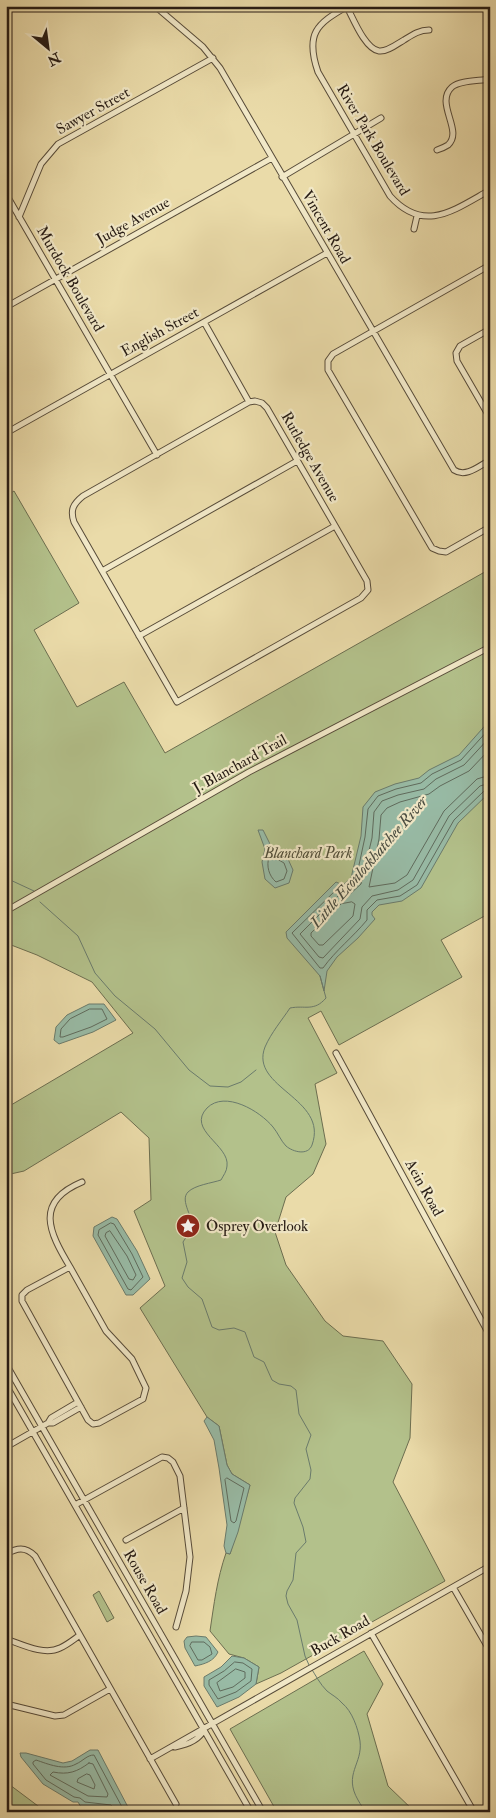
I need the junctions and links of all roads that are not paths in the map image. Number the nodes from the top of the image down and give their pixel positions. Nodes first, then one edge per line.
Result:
1 (155, 6) edge
2 (347, 6) edge
3 (486, 6) edge
4 (490, 14) edge
5 (429, 30) dead end
6 (213, 58) junction
7 (490, 79) edge
8 (381, 118) dead end
9 (354, 135) junction
10 (437, 150) dead end
11 (272, 158) junction
12 (282, 176) junction
13 (490, 190) edge
14 (6, 194) edge
15 (417, 216) junction
16 (19, 217) junction
17 (414, 229) dead end
18 (327, 253) junction
19 (490, 265) edge
20 (56, 279) junction
21 (6, 307) edge
22 (204, 322) junction
23 (490, 329) edge
24 (373, 332) junction
25 (110, 374) junction
26 (249, 402) junction
27 (490, 418) edge
28 (6, 433) edge
29 (157, 455) junction
30 (490, 460) edge
31 (297, 461) junction
32 (335, 526) junction
33 (490, 526) edge
34 (102, 571) junction
35 (140, 636) junction
36 (490, 647) edge
37 (6, 911) edge
38 (336, 1053) dead end
39 (82, 1182) dead end
40 (70, 1267) junction
41 (490, 1336) edge
42 (6, 1364) edge
43 (6, 1385) edge
44 (80, 1405) junction
45 (42, 1426) junction
46 (33, 1432) junction
47 (6, 1447) edge
48 (84, 1500) junction
49 (75, 1505) junction
50 (184, 1508) junction
51 (126, 1540) dead end
52 (6, 1554) edge
53 (490, 1566) edge
54 (453, 1587) junction
55 (176, 1627) dead end
56 (371, 1633) junction
57 (80, 1635) junction
58 (6, 1639) edge
59 (490, 1651) edge
60 (110, 1690) junction
61 (6, 1704) edge
62 (213, 1724) junction
63 (204, 1730) junction
64 (150, 1759) junction
65 (176, 1804) dead end
66 (251, 1812) edge
67 (262, 1812) edge
68 (474, 1812) edge

1 - 6 street, Vincent Road
2 - 5 street
2 - 9 street, River Park Boulevard
3 - 4 street
6 - 11 street, Vincent Road
6 - 16 street, Sawyer Street
7 - 10 street
8 - 9 street
9 - 12 street
9 - 15 street, River Park Boulevard
11 - 12 street, Vincent Road
11 - 20 street, Judge Avenue
12 - 18 street, Vincent Road
13 - 15 street
14 - 16 street, Murdock Boulevard
15 - 17 street
16 - 20 street, Murdock Boulevard
18 - 22 street, English Street
18 - 24 street, Vincent Road
19 - 24 street
20 - 21 street, Judge Avenue
20 - 25 street, Murdock Boulevard
22 - 25 street, English Street
22 - 26 street
23 - 27 street
24 - 30 street, Vincent Road
24 - 33 street
25 - 28 street, English Street
25 - 29 street, Murdock Boulevard
26 - 29 street
26 - 31 street, Rutledge Avenue
29 - 34 street
31 - 32 street, Rutledge Avenue
31 - 34 street
32 - 35 street
32 - 35 street, Rutledge Avenue
34 - 35 street
36 - 37 street, J. Blanchard Trail
38 - 41 street, Aein Road
39 - 40 street
40 - 44 street
40 - 44 street
42 - 45 street, Rouse Road
43 - 46 street, Rouse Road
44 - 45 street
45 - 46 street
45 - 48 street, Rouse Road
46 - 47 street
46 - 49 street, Rouse Road
48 - 49 street
48 - 50 street
48 - 62 street, Rouse Road
49 - 63 street, Rouse Road
50 - 51 street
50 - 55 street
52 - 57 street
53 - 54 street, Buck Road
54 - 56 street, Buck Road
54 - 59 street
56 - 62 street, Buck Road
56 - 68 street
57 - 58 street
57 - 60 street
60 - 61 street
60 - 64 street
62 - 63 street, Buck Road
62 - 67 street, Rouse Road
63 - 64 street, Buck Road
63 - 66 street, Rouse Road
64 - 65 street

